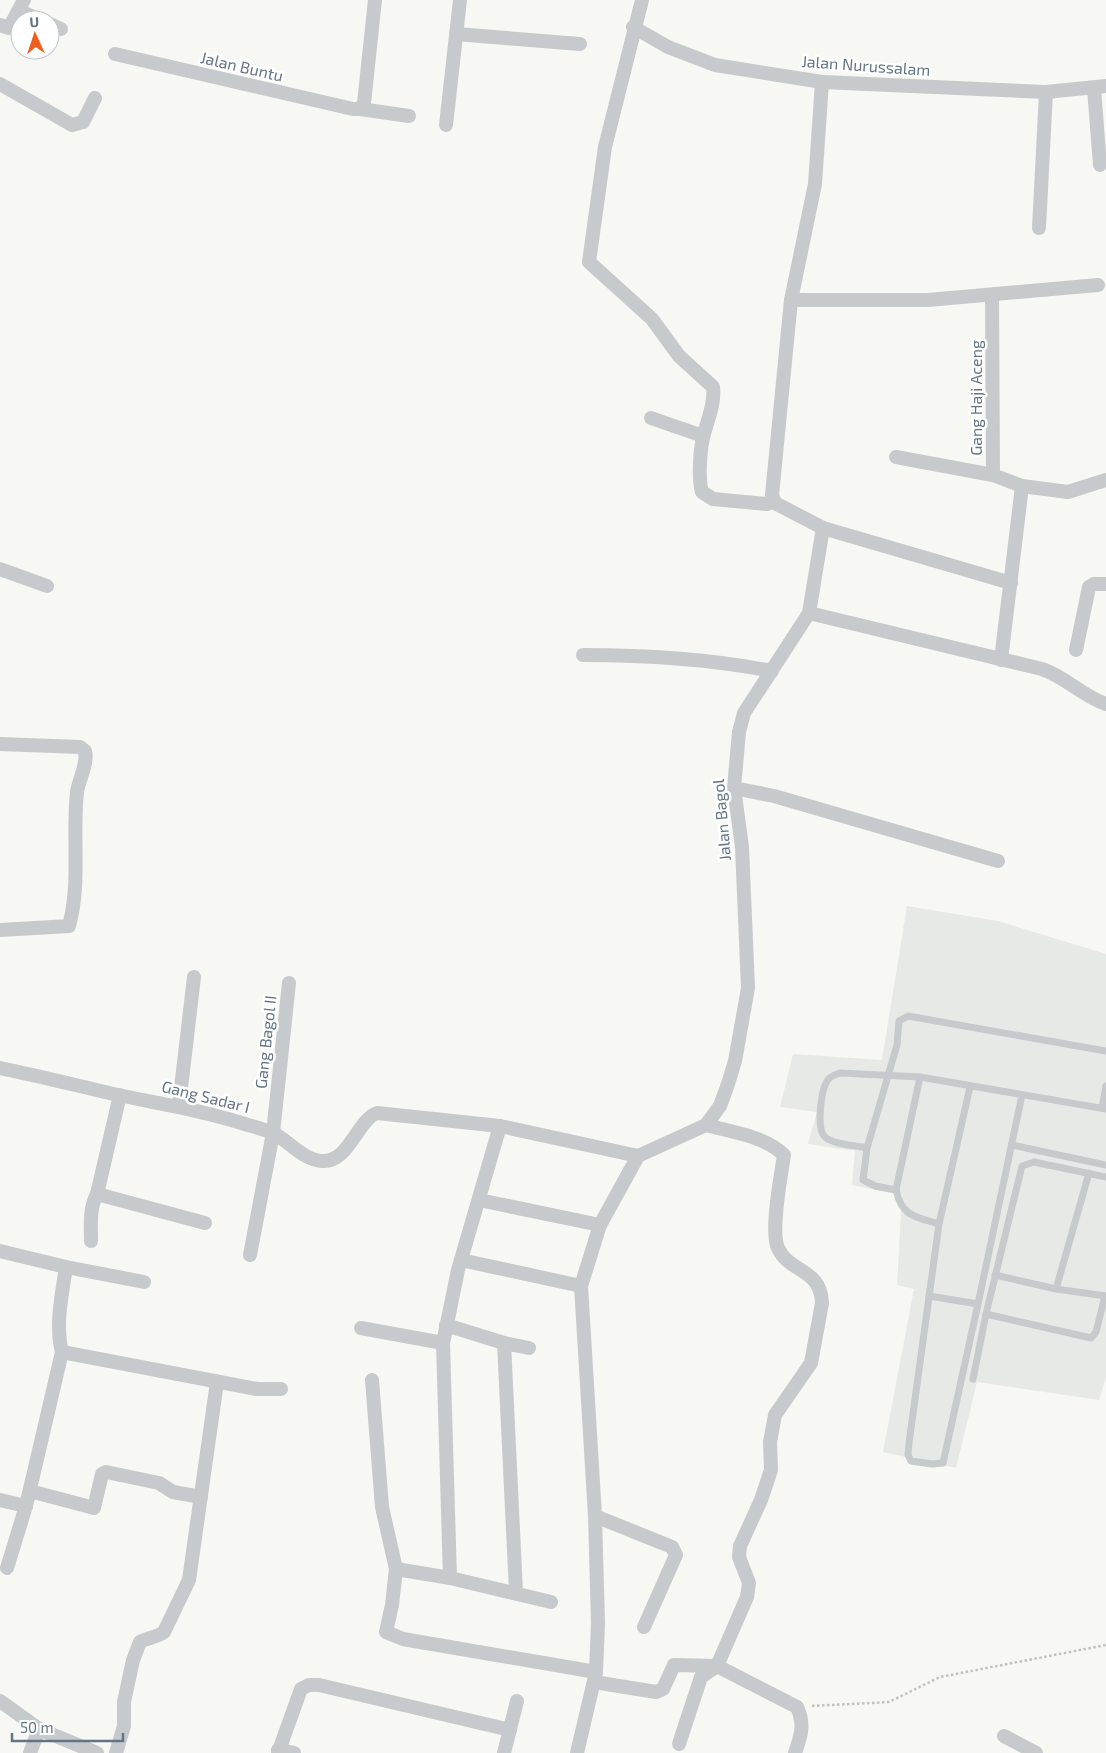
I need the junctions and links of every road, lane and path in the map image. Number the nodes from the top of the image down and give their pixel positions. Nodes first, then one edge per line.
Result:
1 (375, 0) edge
2 (460, 0) edge
3 (642, 0) edge
4 (21, 5) edge
5 (0, 25) edge
6 (633, 28) junction
7 (456, 34) junction
8 (580, 44) dead end
9 (116, 54) dead end
10 (822, 82) junction
11 (0, 84) edge
12 (1100, 87) edge
13 (1046, 92) junction
14 (95, 98) dead end
15 (360, 109) junction
16 (409, 116) dead end
17 (446, 126) dead end
18 (1100, 165) dead end
19 (1039, 228) dead end
20 (1098, 284) dead end
21 (992, 295) junction
22 (791, 300) junction
23 (651, 418) dead end
24 (703, 436) junction
25 (896, 457) dead end
26 (993, 476) junction
27 (1106, 480) edge
28 (1022, 486) junction
29 (774, 502) junction
30 (823, 528) junction
31 (0, 569) edge
32 (1011, 583) junction
33 (1106, 584) edge
34 (47, 586) dead end
35 (809, 613) junction
36 (1076, 650) dead end
37 (583, 655) dead end
38 (1001, 660) junction
39 (772, 671) junction
40 (1106, 704) edge
41 (0, 744) edge
42 (734, 788) junction
43 (998, 861) dead end
44 (0, 930) edge
45 (194, 977) dead end
46 (289, 983) dead end
47 (1106, 1050) edge
48 (0, 1068) edge
49 (889, 1074) junction
50 (920, 1077) junction
51 (1106, 1086) edge
52 (970, 1087) junction
53 (120, 1095) junction
54 (1022, 1095) junction
55 (179, 1105) junction
56 (1104, 1109) edge
57 (706, 1125) junction
58 (500, 1126) junction
59 (273, 1134) junction
60 (1012, 1145) junction
61 (866, 1148) junction
62 (638, 1156) junction
63 (1106, 1165) edge
64 (1089, 1173) junction
65 (1106, 1177) edge
66 (896, 1190) junction
67 (97, 1194) junction
68 (479, 1200) junction
69 (205, 1223) dead end
70 (940, 1224) junction
71 (600, 1225) junction
72 (91, 1241) dead end
73 (0, 1251) edge
74 (250, 1255) dead end
75 (462, 1260) junction
76 (66, 1267) junction
77 (995, 1275) junction
78 (144, 1282) dead end
79 (581, 1286) junction
80 (1056, 1289) junction
81 (929, 1296) junction
82 (1105, 1296) edge
83 (978, 1304) junction
84 (986, 1314) junction
85 (446, 1325) junction
86 (361, 1328) dead end
87 (443, 1343) junction
88 (504, 1343) junction
89 (529, 1348) dead end
90 (62, 1352) junction
91 (973, 1379) dead end
92 (372, 1380) dead end
93 (217, 1382) junction
94 (282, 1389) dead end
95 (30, 1491) junction
96 (201, 1497) junction
97 (0, 1500) edge
98 (26, 1506) junction
99 (595, 1516) junction
100 (7, 1568) dead end
101 (396, 1569) junction
102 (450, 1578) junction
103 (516, 1592) junction
104 (551, 1602) dead end
105 (644, 1627) dead end
106 (1106, 1645) edge
107 (716, 1666) junction
108 (595, 1677) junction
109 (0, 1701) edge
110 (517, 1701) dead end
111 (796, 1707) junction
112 (39, 1729) junction
113 (510, 1730) junction
114 (1004, 1736) dead end
115 (679, 1744) dead end
116 (278, 1751) edge
117 (30, 1753) edge
118 (97, 1753) edge
119 (116, 1753) edge
120 (294, 1753) edge
121 (504, 1753) edge
122 (577, 1753) edge
123 (795, 1753) edge
124 (1036, 1753) edge

1 - 15 street
2 - 7 street
3 - 6 street
4 - 5 street
6 - 10 street, Jalan Nurussalam
6 - 24 street
7 - 8 street
7 - 17 street
9 - 15 street, Jalan Buntu
10 - 13 street, Jalan Nurussalam
10 - 22 street
11 - 14 street
12 - 13 street, Jalan Nurussalam
12 - 18 street
13 - 19 street
15 - 16 street, Jalan Buntu
20 - 21 street
21 - 22 street
21 - 26 street, Gang Haji Aceng
22 - 29 street
23 - 24 street
24 - 29 street
25 - 26 street
26 - 28 street, Gang Haji Aceng
27 - 28 street, Gang Haji Aceng
28 - 32 street
29 - 30 street
30 - 32 street
30 - 35 street
31 - 34 street
32 - 38 street
33 - 36 street
35 - 38 street
35 - 39 street, Jalan Bagol
37 - 39 street
38 - 40 street
39 - 42 street, Jalan Bagol
41 - 44 street
42 - 43 street
42 - 57 street, Jalan Bagol
45 - 55 street
46 - 59 street, Gang Bagol II
47 - 49 lane
48 - 53 street, Gang Sadar I
49 - 50 lane
49 - 61 lane
49 - 61 lane
50 - 52 lane
50 - 66 lane
51 - 56 lane
52 - 54 lane
52 - 70 lane
53 - 55 street, Gang Sadar I
53 - 67 street
54 - 56 lane
54 - 60 lane
55 - 59 street, Gang Sadar I
57 - 62 street
57 - 107 street
58 - 59 street, Gang Sadar I
58 - 62 street
58 - 68 street
59 - 74 street, Gang Bagol II
60 - 63 lane
60 - 83 lane
61 - 66 lane
62 - 71 street
64 - 65 lane
64 - 77 lane
64 - 80 lane
66 - 70 lane
67 - 69 street
67 - 72 street
68 - 71 street
68 - 75 street
70 - 81 lane
71 - 79 street
73 - 76 street
75 - 79 street
75 - 85 street
76 - 78 street
76 - 90 street
77 - 80 lane
77 - 84 lane
79 - 99 street
80 - 82 lane
81 - 83 lane
81 - 83 lane
82 - 84 lane
84 - 91 lane
85 - 87 street
85 - 88 street
86 - 87 street
87 - 102 street
88 - 89 street
88 - 103 street
90 - 93 street
90 - 95 street
92 - 101 street
93 - 94 street
93 - 96 street
95 - 96 street
95 - 98 street
96 - 119 street
97 - 98 street
98 - 100 street
99 - 105 street
99 - 108 street
101 - 102 street
101 - 108 street
102 - 103 street
103 - 104 street
106 - 111 path
107 - 108 street
107 - 111 street
107 - 115 street
108 - 122 street
109 - 112 street
110 - 113 street
111 - 123 street
112 - 117 street
112 - 118 street
113 - 116 street
113 - 121 street
114 - 124 street
116 - 120 street

